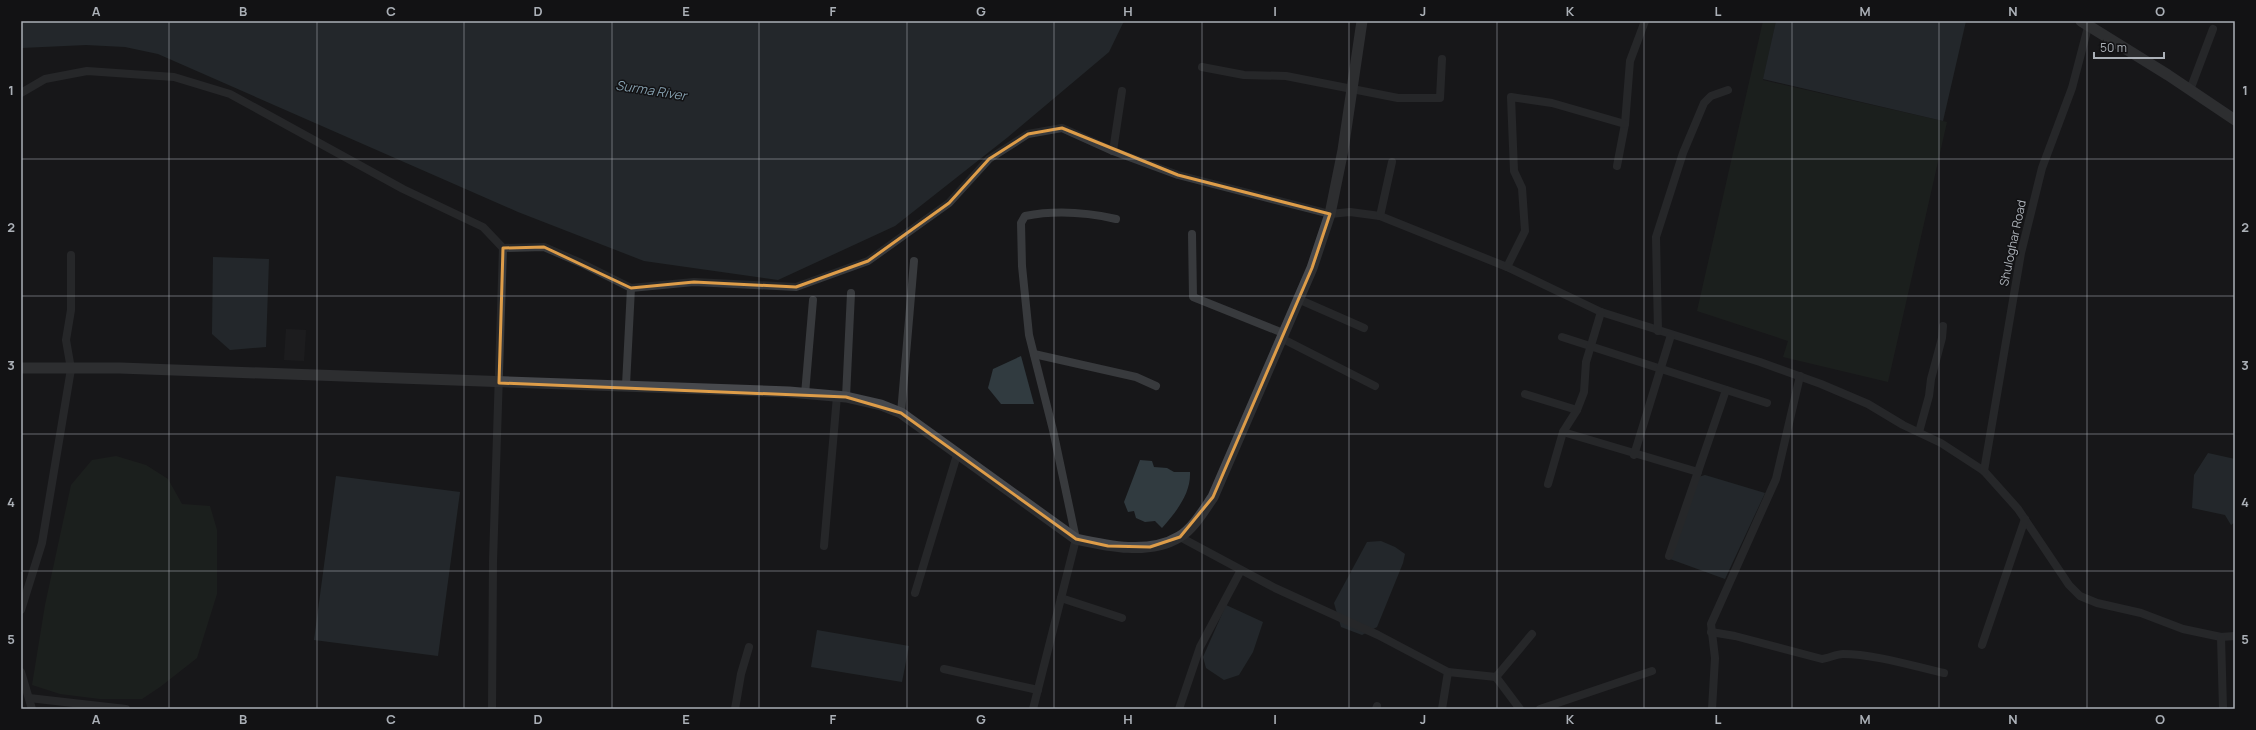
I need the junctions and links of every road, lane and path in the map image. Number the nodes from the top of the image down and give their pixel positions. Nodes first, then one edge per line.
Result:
1 (1362, 21) edge
2 (1645, 21) edge
3 (2085, 24) edge
4 (2214, 29) dead end
5 (1442, 59) dead end
6 (1202, 67) dead end
7 (1352, 90) junction
8 (1728, 90) dead end
9 (2190, 90) junction
10 (1122, 91) dead end
11 (21, 93) edge
12 (2235, 120) edge
13 (1625, 124) junction
14 (1114, 151) junction
15 (1392, 162) dead end
16 (1617, 166) dead end
17 (1330, 214) junction
18 (1380, 216) junction
19 (1116, 219) dead end
20 (1192, 234) dead end
21 (503, 248) junction
22 (71, 255) dead end
23 (914, 261) dead end
24 (1507, 267) junction
25 (631, 288) junction
26 (851, 293) dead end
27 (1298, 299) junction
28 (813, 300) dead end
29 (1601, 312) junction
30 (1943, 326) dead end
31 (1364, 328) dead end
32 (1658, 331) junction
33 (1671, 335) junction
34 (1282, 336) junction
35 (1562, 337) dead end
36 (1591, 346) junction
37 (1034, 354) junction
38 (21, 368) edge
39 (1661, 368) junction
40 (71, 369) junction
41 (1800, 376) junction
42 (499, 383) junction
43 (626, 385) junction
44 (1156, 386) dead end
45 (1375, 386) dead end
46 (1726, 390) junction
47 (805, 394) junction
48 (1525, 394) dead end
49 (842, 396) junction
50 (1767, 403) dead end
51 (1577, 410) junction
52 (901, 413) junction
53 (1564, 432) junction
54 (1918, 432) junction
55 (958, 455) junction
56 (1634, 455) junction
57 (1984, 471) junction
58 (1698, 472) junction
59 (1548, 484) dead end
60 (2025, 519) junction
61 (1180, 537) junction
62 (1076, 539) junction
63 (824, 546) dead end
64 (1669, 556) dead end
65 (1241, 570) junction
66 (915, 593) dead end
67 (1061, 598) junction
68 (21, 610) edge
69 (1122, 618) dead end
70 (1711, 632) junction
71 (1532, 634) dead end
72 (2235, 636) edge
73 (2221, 637) junction
74 (1982, 645) dead end
75 (750, 647) dead end
76 (944, 669) dead end
77 (1652, 671) dead end
78 (21, 672) edge
79 (1448, 672) junction
80 (1944, 673) dead end
81 (1496, 677) junction
82 (1038, 690) junction
83 (29, 698) junction
84 (32, 709) edge
85 (126, 709) edge
86 (492, 709) edge
87 (735, 709) edge
88 (1033, 709) edge
89 (1179, 709) edge
90 (1442, 709) edge
91 (1520, 709) edge
92 (1540, 709) edge
93 (1712, 709) edge
94 (2223, 709) edge

1 - 7 main road
2 - 13 street
3 - 9 main road
3 - 57 street, Shuloghar Road
4 - 9 street
5 - 7 street
6 - 7 street
7 - 17 main road
8 - 32 street
9 - 12 main road
10 - 14 street
11 - 21 street
13 - 16 street
13 - 24 street
14 - 17 street
14 - 25 street
15 - 18 street
17 - 18 street
17 - 27 main road
18 - 24 street
19 - 37 street
20 - 34 street
21 - 25 street
21 - 42 street
22 - 40 street
23 - 52 street
24 - 29 street
25 - 43 street
26 - 49 street
27 - 31 street
27 - 34 main road
28 - 47 street
29 - 32 street
29 - 36 street
30 - 54 street
32 - 33 street
33 - 39 street
33 - 41 street
34 - 45 street
34 - 61 main road
35 - 36 street
36 - 39 street
36 - 51 street
37 - 44 street
37 - 62 street
38 - 40 main road
39 - 46 street
39 - 56 street
40 - 42 main road
40 - 68 street
41 - 54 street
41 - 70 street
42 - 43 main road
42 - 86 street
43 - 47 main road
46 - 50 street
46 - 58 street
47 - 49 main road
48 - 51 street
49 - 52 main road
49 - 63 street
51 - 53 street
52 - 55 main road
53 - 56 street
53 - 59 street
54 - 57 street
55 - 62 main road
55 - 66 street
56 - 58 street
57 - 60 street
58 - 64 street
60 - 73 street
60 - 74 street
61 - 62 main road
61 - 65 street
62 - 67 street
65 - 79 street
65 - 89 street
67 - 69 street
67 - 82 street
70 - 80 street
70 - 93 street
71 - 81 street
72 - 73 street
73 - 94 street
75 - 87 street
76 - 82 street
77 - 92 street
78 - 83 street
79 - 81 street
79 - 90 street
81 - 91 street
82 - 88 street
83 - 84 street
83 - 85 street

